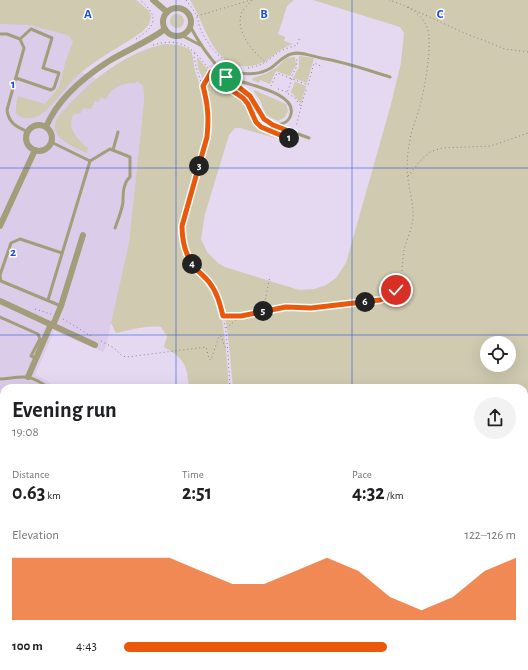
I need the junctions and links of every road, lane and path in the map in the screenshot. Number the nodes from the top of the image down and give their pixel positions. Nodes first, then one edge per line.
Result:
1 (153, 0) edge
2 (186, 0) edge
3 (252, 0) edge
4 (389, 0) edge
5 (405, 5) junction
6 (167, 12) junction
7 (197, 16) junction
8 (190, 26) junction
9 (165, 29) junction
10 (0, 34) edge
11 (181, 35) junction
12 (300, 37) dead end
13 (20, 39) junction
14 (200, 45) junction
15 (297, 45) junction
16 (150, 46) dead end
17 (528, 52) edge
18 (195, 53) junction
19 (297, 53) junction
20 (266, 62) junction
21 (323, 67) dead end
22 (239, 68) dead end
23 (247, 68) dead end
24 (221, 70) junction
25 (211, 72) junction
26 (390, 77) dead end
27 (16, 78) junction
28 (290, 79) junction
29 (266, 84) dead end
30 (308, 85) junction
31 (203, 86) junction
32 (301, 107) dead end
33 (273, 125) junction
34 (46, 127) junction
35 (28, 132) junction
36 (118, 132) dead end
37 (294, 133) junction
38 (528, 133) edge
39 (309, 138) dead end
40 (51, 142) junction
41 (35, 150) junction
42 (113, 150) junction
43 (90, 161) junction
44 (408, 176) junction
45 (0, 226) edge
46 (115, 228) dead end
47 (83, 235) dead end
48 (62, 253) junction
49 (0, 276) edge
50 (270, 276) dead end
51 (0, 300) edge
52 (48, 300) junction
53 (61, 306) junction
54 (32, 308) dead end
55 (264, 311) junction
56 (57, 316) junction
57 (223, 316) junction
58 (241, 316) junction
59 (0, 317) edge
60 (52, 325) junction
61 (225, 329) junction
62 (93, 337) dead end
63 (97, 342) joint
64 (227, 348) junction
65 (33, 357) junction
66 (28, 376) junction
67 (0, 380) edge
68 (43, 384) edge
69 (230, 384) edge

1 - 6 street
2 - 7 path
3 - 7 path
3 - 20 path
4 - 5 path
5 - 17 path
5 - 44 path
6 - 8 street
6 - 9 street
7 - 22 path
8 - 11 street
8 - 14 lane
9 - 11 street
9 - 34 street
10 - 13 lane
11 - 14 lane
12 - 15 path
13 - 27 lane
13 - 27 lane
14 - 24 lane
15 - 19 path
15 - 20 path
16 - 18 path
18 - 25 path
18 - 31 path
19 - 24 lane
19 - 26 lane
19 - 28 path
20 - 23 path
21 - 30 path
24 - 33 lane
24 - 33 lane
25 - 31 path
25 - 37 path
27 - 35 lane
28 - 29 path
28 - 30 path
30 - 32 path
31 - 57 path
33 - 37 lane
34 - 35 street
34 - 40 street
35 - 41 street
36 - 42 lane
37 - 39 lane
38 - 44 path
40 - 41 street
40 - 43 lane
41 - 45 street
42 - 43 lane
42 - 46 lane
43 - 48 lane
44 - 55 path
47 - 53 street
48 - 49 lane
48 - 52 lane
49 - 52 lane
50 - 55 path
51 - 60 street
52 - 53 lane
53 - 56 street
54 - 56 path
55 - 58 path
56 - 60 street
56 - 62 path
57 - 58 path
57 - 61 path
58 - 61 path
59 - 65 lane
60 - 63 street
60 - 65 street
61 - 64 path
63 - 64 path
64 - 69 path
65 - 66 street
66 - 67 lane
66 - 68 lane

